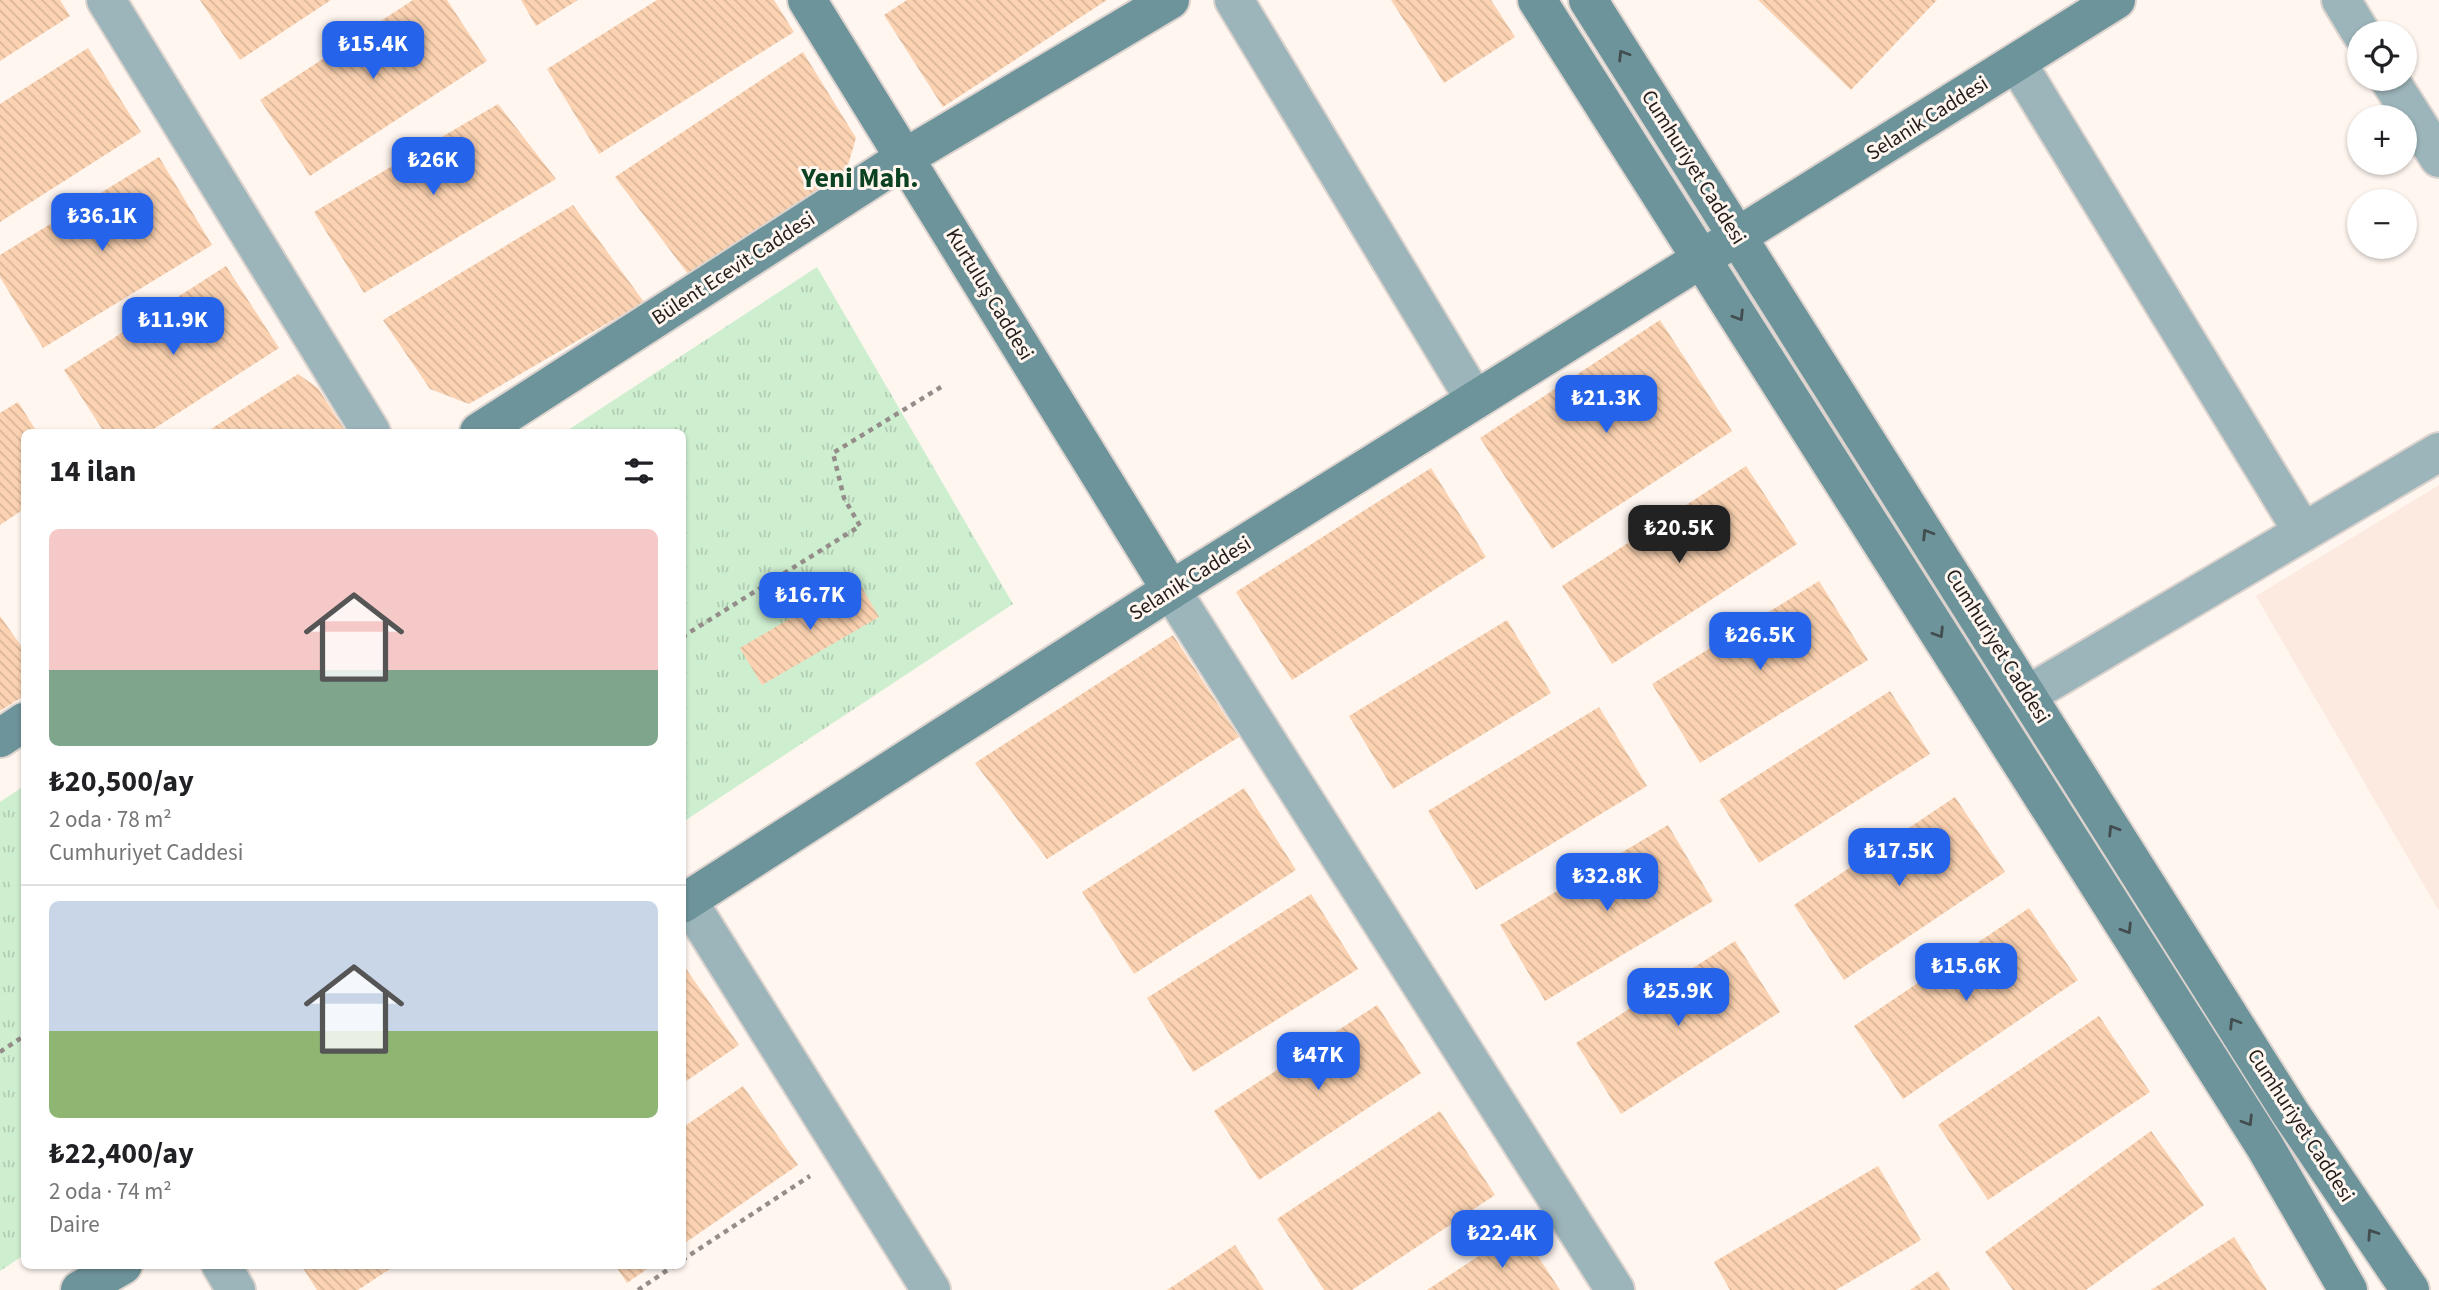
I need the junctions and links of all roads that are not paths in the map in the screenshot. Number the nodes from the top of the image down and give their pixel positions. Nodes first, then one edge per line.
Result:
1 (106, 0) edge
2 (807, 0) edge
3 (1170, 0) edge
4 (1234, 0) edge
5 (1537, 0) edge
6 (1588, 0) edge
7 (2116, 0) edge
8 (2340, 0) edge
9 (2353, 21) edge
10 (2017, 62) junction
11 (2397, 91) edge
12 (906, 156) junction
13 (2439, 158) edge
14 (1738, 236) junction
15 (1703, 259) junction
16 (1475, 400) junction
17 (369, 429) edge
18 (484, 429) edge
19 (2439, 452) edge
20 (2303, 532) junction
21 (1171, 590) junction
22 (2029, 694) junction
23 (21, 724) edge
24 (0, 738) edge
25 (686, 901) edge
26 (686, 904) edge
27 (116, 1269) edge
28 (223, 1269) edge
29 (80, 1290) edge
30 (236, 1290) edge
31 (931, 1290) edge
32 (1615, 1290) edge
33 (2348, 1290) edge
34 (2410, 1290) edge

1 - 17 street
2 - 12 street, Kurtuluş Caddesi
3 - 12 street, Bülent Ecevit Caddesi
4 - 16 street
5 - 15 street, Cumhuriyet Caddesi
14 -> 6 street, Cumhuriyet Caddesi
7 - 10 street, Selanik Caddesi
8 - 9 street
10 - 14 street, Selanik Caddesi
10 - 20 street
11 - 13 street
12 - 18 street, Bülent Ecevit Caddesi
12 - 21 street, Kurtuluş Caddesi
14 - 15 street, Selanik Caddesi
22 -> 14 street, Cumhuriyet Caddesi
15 - 16 street, Selanik Caddesi
15 -> 33 street, Cumhuriyet Caddesi
16 - 21 street, Selanik Caddesi
19 - 20 street
20 - 22 street
21 - 25 street, Selanik Caddesi
21 - 32 street
34 -> 22 street, Cumhuriyet Caddesi
23 - 24 street
26 - 31 street
27 - 29 street
28 - 30 street

